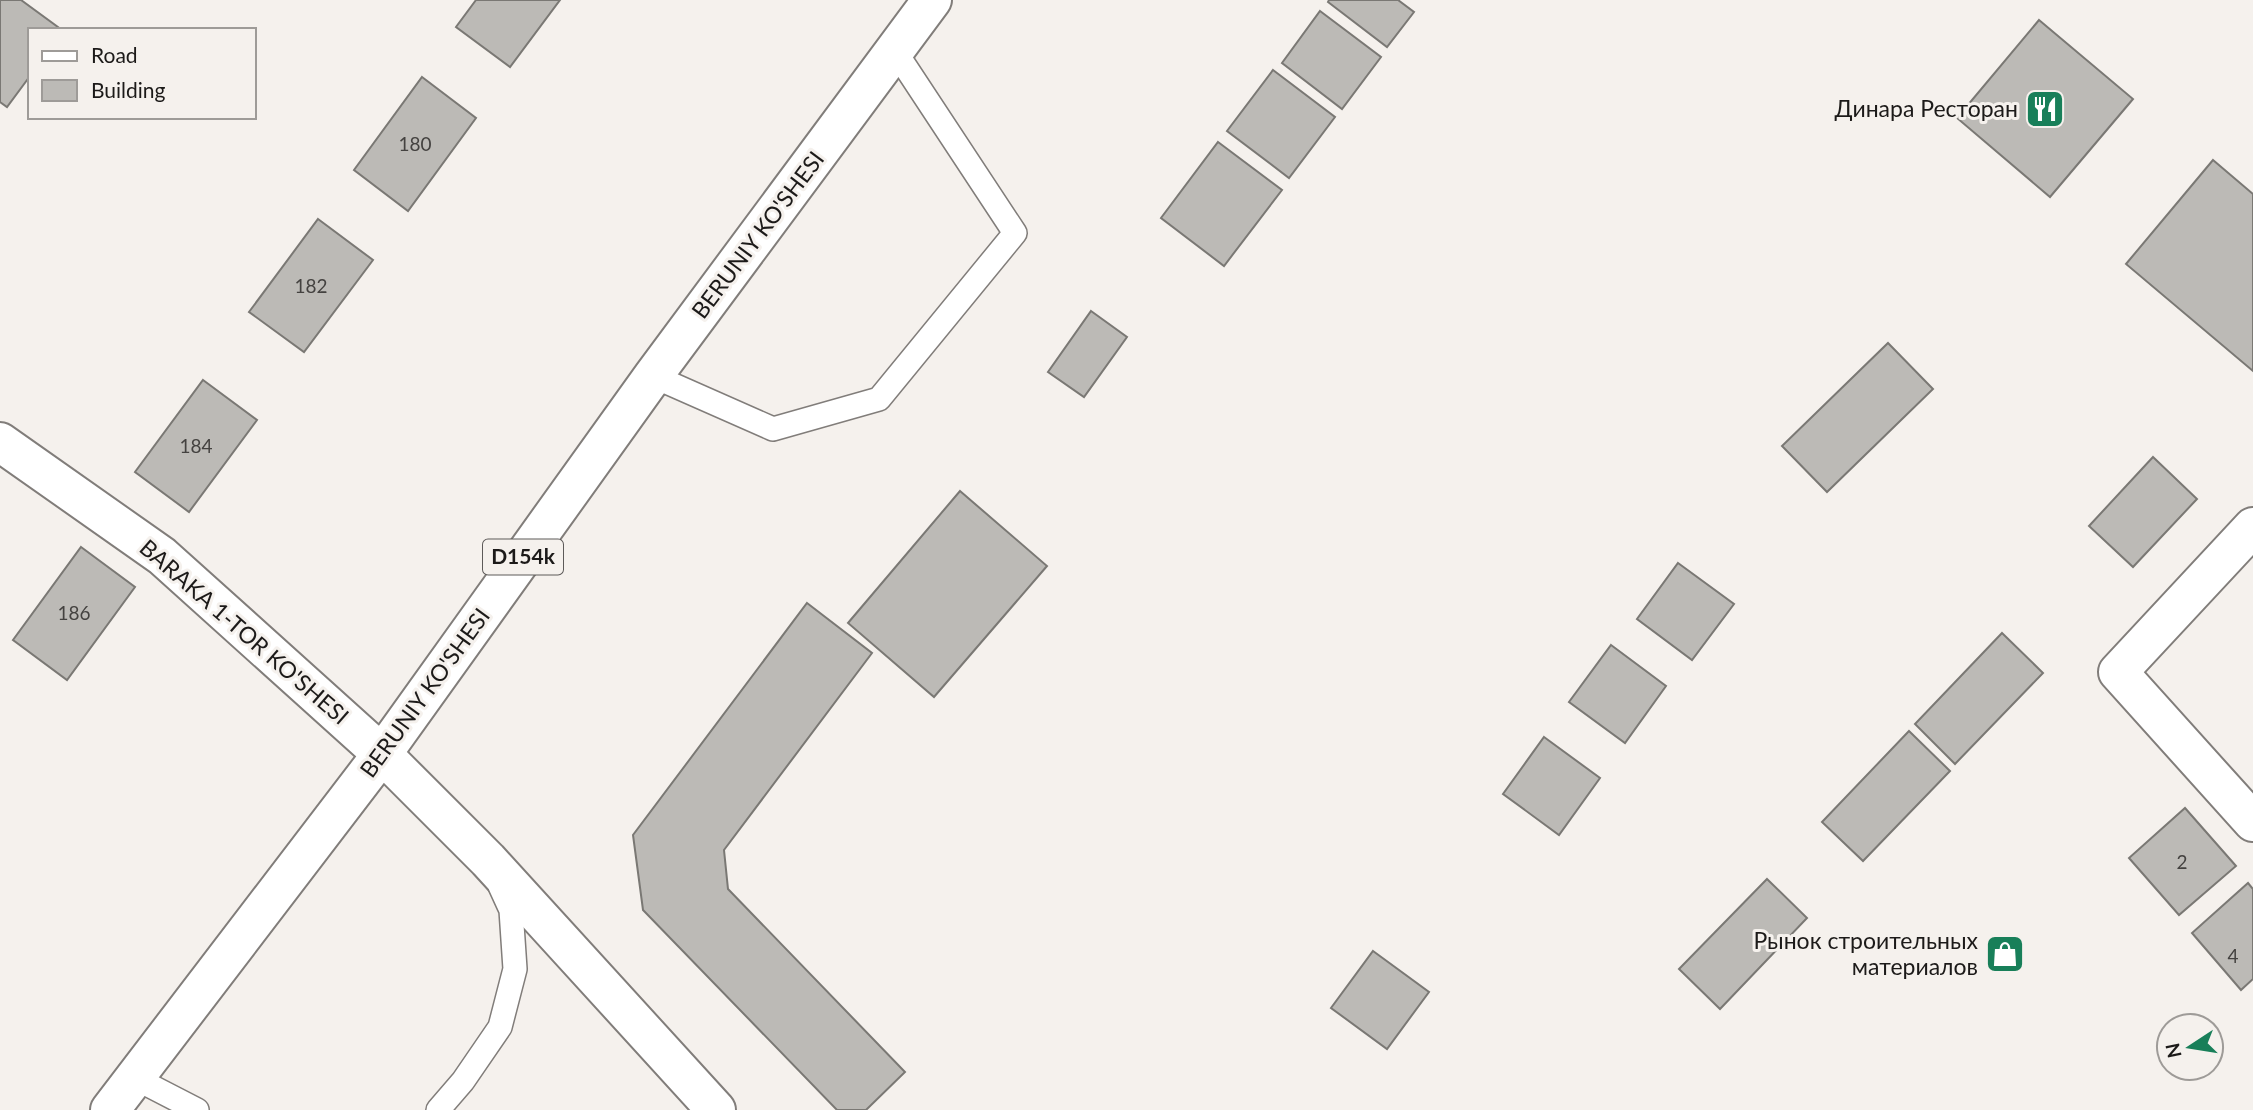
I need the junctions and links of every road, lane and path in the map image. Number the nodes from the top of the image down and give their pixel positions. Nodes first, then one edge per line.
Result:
1 (932, 0) edge
2 (895, 51) junction
3 (653, 376) junction
4 (0, 442) edge
5 (2253, 527) edge
6 (382, 754) junction
7 (2253, 822) edge
8 (488, 860) junction
9 (134, 1077) junction
10 (110, 1110) edge
11 (197, 1110) edge
12 (438, 1110) edge
13 (716, 1110) edge

1 - 2 main road, BERUNIY KO'SHESI / D154k
2 - 3 main road, BERUNIY KO'SHESI / D154k
2 - 3 lane
3 - 6 main road, BERUNIY KO'SHESI / D154k
4 - 6 main road, BARAKA 1-TOR KO'SHESI
5 - 7 main road
6 - 8 main road, BARAKA 1-TOR KO'SHESI
6 - 9 main road, BERUNIY KO'SHESI / D154k
8 - 12 lane
8 - 13 main road, BARAKA 1-TOR KO'SHESI
9 - 10 main road, BERUNIY KO'SHESI / D154k
9 - 11 lane

